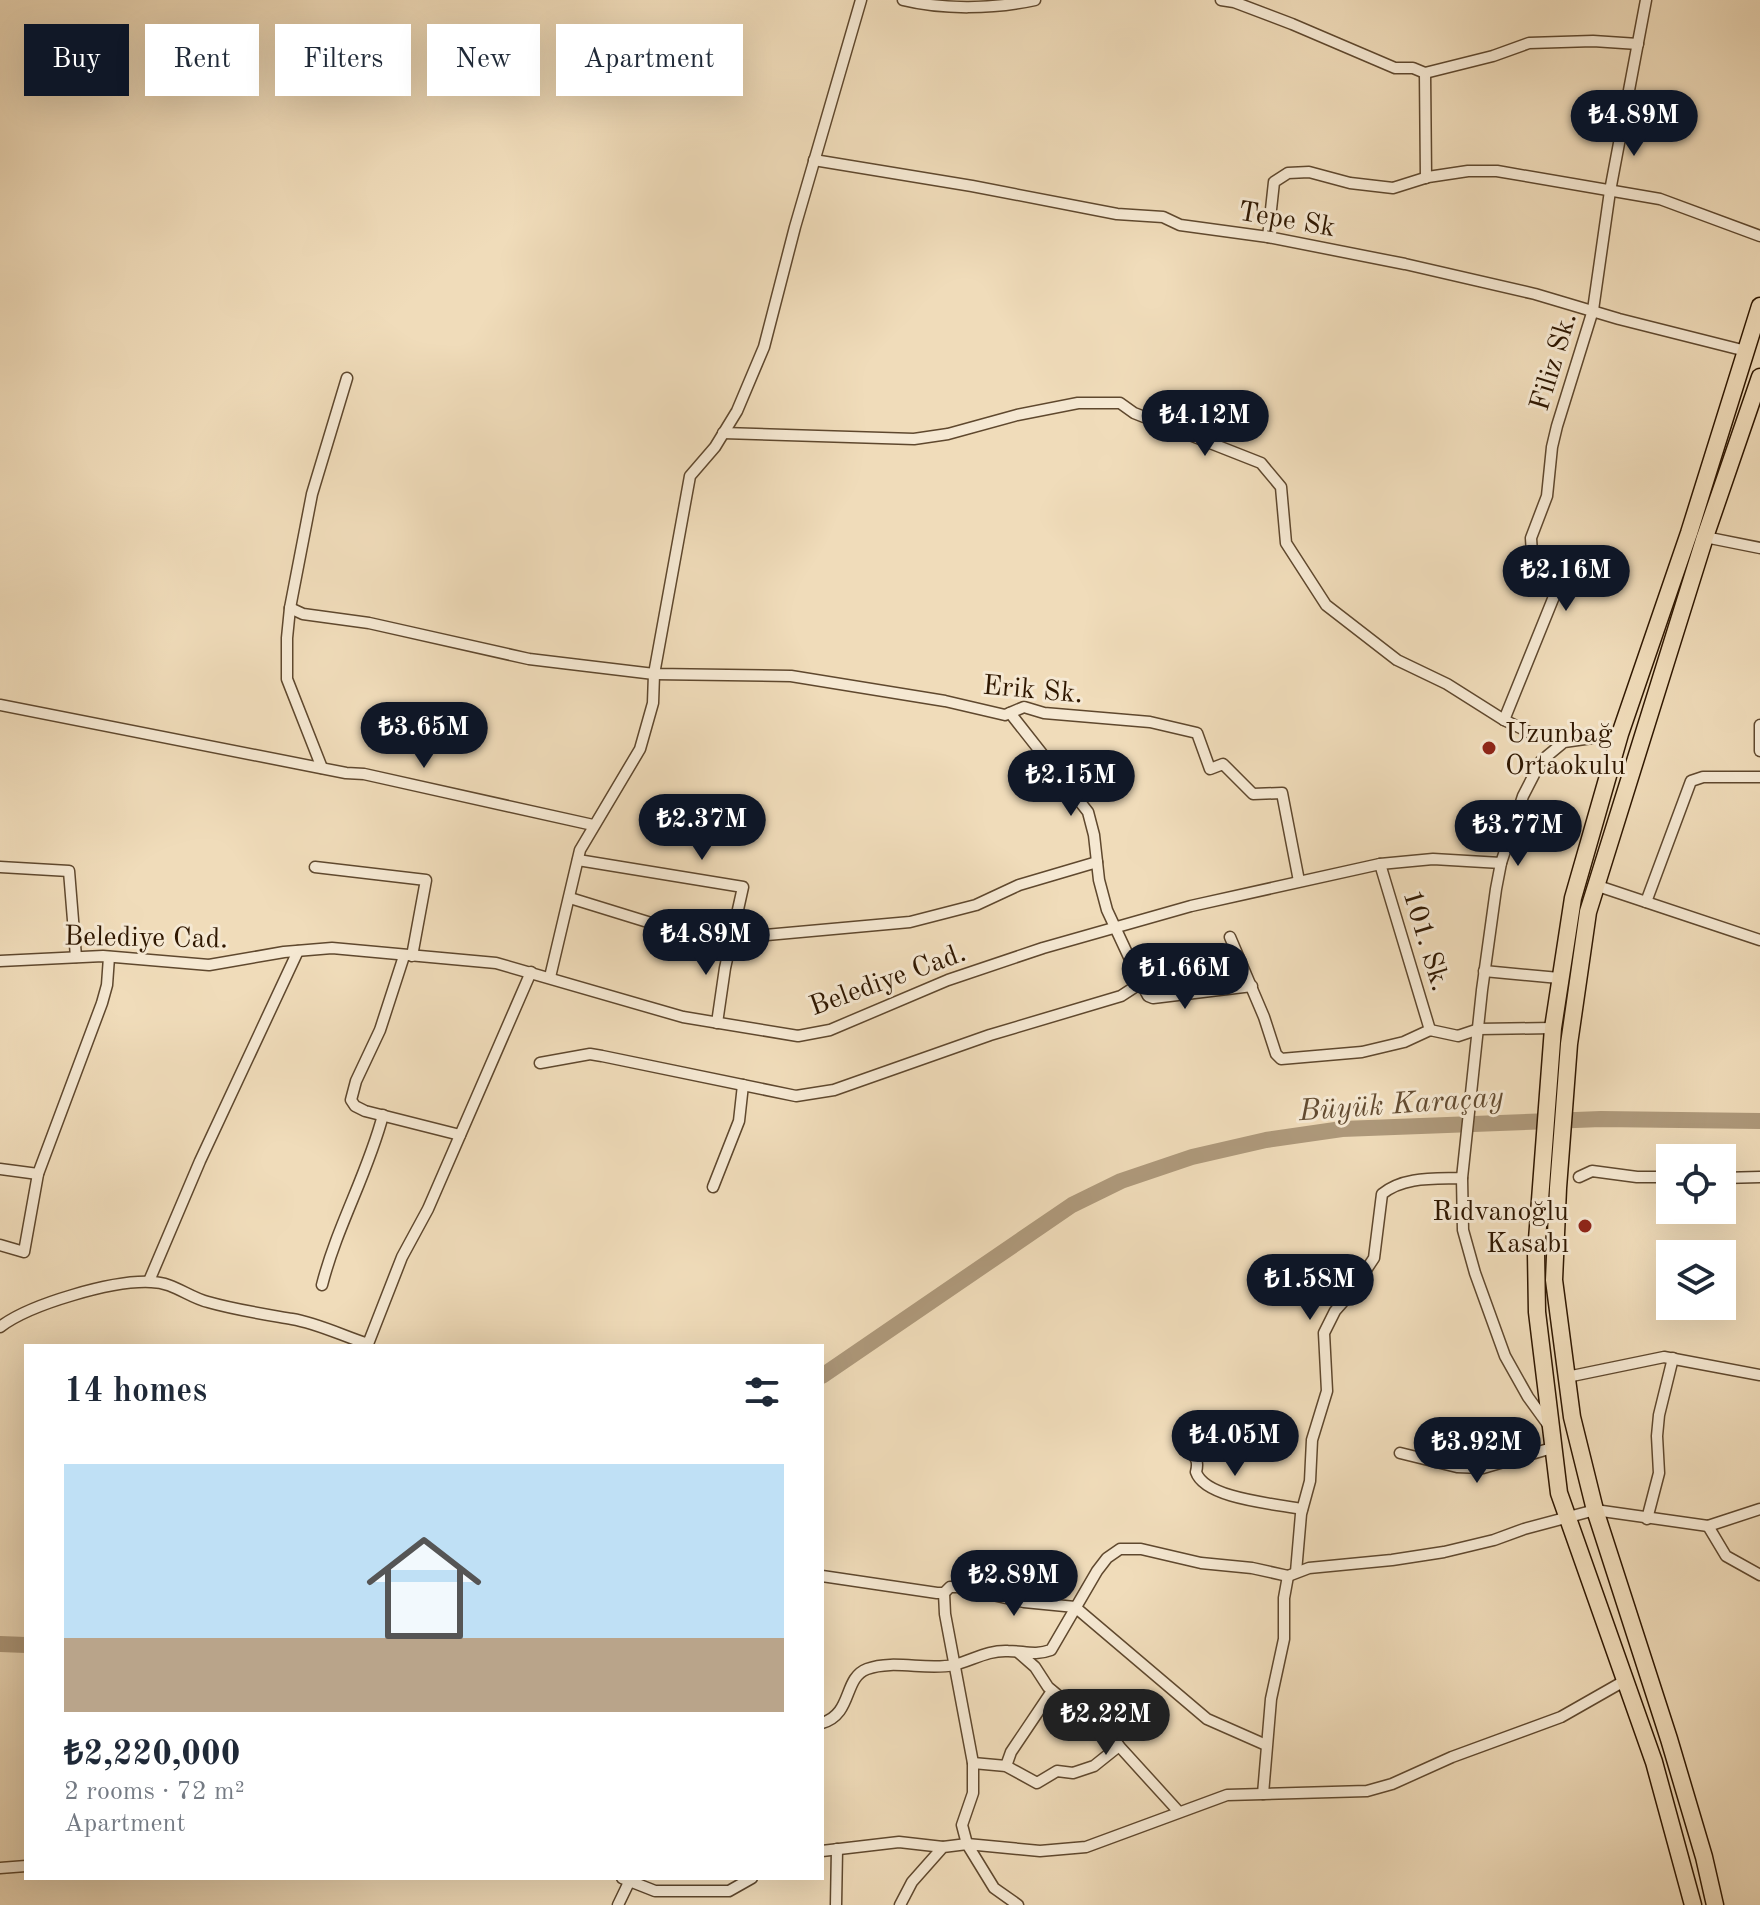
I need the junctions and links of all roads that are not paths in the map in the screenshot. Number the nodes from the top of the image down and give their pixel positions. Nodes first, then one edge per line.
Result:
1 (861, 0) edge
2 (903, 0) edge
3 (1035, 0) edge
4 (1221, 0) edge
5 (1646, 0) edge
6 (1638, 44) junction
7 (1425, 73) junction
8 (814, 160) junction
9 (1426, 178) junction
10 (1610, 191) junction
11 (1760, 236) edge
12 (1268, 237) junction
13 (1760, 306) edge
14 (1593, 310) junction
15 (1746, 351) junction
16 (1760, 377) edge
17 (347, 378) dead end
18 (723, 433) junction
19 (1705, 537) junction
20 (1760, 548) edge
21 (290, 608) junction
22 (654, 674) junction
23 (0, 705) edge
24 (1010, 713) junction
25 (1504, 720) junction
26 (1760, 725) edge
27 (1620, 734) junction
28 (1564, 742) junction
29 (1760, 751) edge
30 (322, 768) junction
31 (1760, 777) edge
32 (593, 825) junction
33 (578, 860) junction
34 (1097, 862) junction
35 (1501, 863) junction
36 (1380, 864) junction
37 (0, 867) edge
38 (315, 867) dead end
39 (1299, 881) junction
40 (1595, 885) junction
41 (570, 898) junction
42 (1646, 902) junction
43 (1115, 928) junction
44 (1230, 937) dead end
45 (733, 938) junction
46 (1760, 940) edge
47 (298, 951) junction
48 (408, 956) junction
49 (76, 957) junction
50 (109, 957) junction
51 (0, 961) edge
52 (1484, 971) junction
53 (531, 972) junction
54 (550, 977) junction
55 (1559, 978) junction
56 (1141, 983) junction
57 (1252, 986) junction
58 (717, 1023) junction
59 (1553, 1028) junction
60 (1479, 1029) junction
61 (1430, 1030) junction
62 (540, 1063) dead end
63 (743, 1085) junction
64 (383, 1115) junction
65 (460, 1135) junction
66 (0, 1169) edge
67 (38, 1174) junction
68 (1579, 1177) dead end
69 (1656, 1177) edge
70 (1760, 1177) edge
71 (1462, 1178) junction
72 (1736, 1178) edge
73 (713, 1187) dead end
74 (0, 1245) edge
75 (149, 1281) junction
76 (322, 1285) dead end
77 (0, 1327) edge
78 (1673, 1358) junction
79 (1760, 1375) edge
80 (1567, 1377) junction
81 (1549, 1426) junction
82 (1552, 1448) junction
83 (1184, 1450) dead end
84 (1400, 1453) dead end
85 (1302, 1509) junction
86 (1760, 1509) edge
87 (1595, 1510) junction
88 (1566, 1516) junction
89 (1647, 1519) junction
90 (1708, 1526) junction
91 (1292, 1574) junction
92 (1760, 1575) edge
93 (824, 1576) edge
94 (944, 1593) junction
95 (1075, 1607) junction
96 (1017, 1652) junction
97 (956, 1665) junction
98 (1626, 1680) junction
99 (1052, 1691) junction
100 (824, 1722) edge
101 (1266, 1745) junction
102 (1119, 1746) junction
103 (973, 1763) junction
104 (1006, 1766) junction
105 (1263, 1794) junction
106 (1179, 1812) junction
107 (967, 1844) junction
108 (943, 1847) junction
109 (837, 1849) junction
110 (824, 1851) edge
111 (24, 1866) edge
112 (0, 1868) edge
113 (628, 1880) edge
114 (630, 1880) edge
115 (748, 1880) edge
116 (618, 1905) edge
117 (836, 1905) edge
118 (900, 1905) edge
119 (1018, 1905) edge
120 (1693, 1905) edge
121 (1715, 1905) edge

1 - 8 street
2 - 3 street
4 - 7 street
5 - 6 street, Filiz Sk.
6 - 7 street
6 - 10 street, Filiz Sk.
7 - 9 street
8 - 12 street, Tepe Sk
8 - 18 street
9 - 10 street
9 - 12 street
10 - 11 street
10 - 14 street, Filiz Sk.
12 - 14 street, Tepe Sk
13 - 15 highway
14 - 15 street, Tepe Sk
14 - 25 street, Filiz Sk.
15 - 27 highway
16 - 19 highway
17 - 21 street
18 - 22 street
18 - 25 street
19 - 20 street
19 - 40 highway
21 - 22 street, Erik Sk.
21 - 30 street
22 - 24 street, Erik Sk.
22 - 32 street
23 - 30 street
24 - 34 street
24 - 39 street, Erik Sk.
25 - 28 street
26 - 29 street
27 - 28 street
27 - 55 highway
28 - 35 street
30 - 32 street
31 - 42 street
32 - 33 street
33 - 41 street
33 - 45 street
34 - 43 street
34 - 45 street
35 - 36 street, Belediye Cad.
35 - 52 street
36 - 39 street, Belediye Cad.
36 - 61 street, 101. Sk.
37 - 49 street
38 - 48 street
39 - 43 street, Belediye Cad.
40 - 42 street
40 - 80 highway
41 - 45 street
41 - 54 street
42 - 46 street
43 - 56 street
43 - 58 street, Belediye Cad.
44 - 57 street
45 - 58 street
47 - 48 street, Belediye Cad.
47 - 50 street, Belediye Cad.
47 - 75 street
48 - 53 street, Belediye Cad.
48 - 64 street
49 - 50 street, Belediye Cad.
49 - 51 street, Belediye Cad.
50 - 67 street
52 - 55 street
52 - 60 street
53 - 54 street, Belediye Cad.
53 - 65 street
54 - 58 street, Belediye Cad.
55 - 59 highway
56 - 57 street
56 - 63 street
57 - 61 street
59 - 60 street
59 - 81 highway
60 - 61 street
60 - 71 street
62 - 63 street
63 - 73 street
64 - 65 street
64 - 76 street
65 - 75 street
66 - 67 street
67 - 74 street
68 - 69 street
70 - 72 street
71 - 81 street
71 - 85 street
75 - 77 street
78 - 79 street
78 - 80 street
78 - 89 street
80 - 87 highway
81 - 82 highway
82 - 84 street
82 - 88 highway
83 - 85 street
85 - 91 street
86 - 90 street
87 - 88 street
87 - 89 street
87 - 121 highway
88 - 91 street
88 - 98 highway
89 - 90 street
90 - 92 street
91 - 95 street
91 - 101 street
93 - 94 street
94 - 95 street
94 - 97 street
95 - 96 street
95 - 101 street
96 - 97 street
96 - 99 street
97 - 100 street
97 - 103 street
98 - 105 street
98 - 120 highway
99 - 102 street
99 - 104 street
101 - 105 street
102 - 104 street
102 - 106 street
103 - 104 street
103 - 107 street
105 - 106 street
106 - 107 street
107 - 108 street
107 - 119 street
108 - 109 street
108 - 118 street
109 - 110 street
109 - 117 street
111 - 112 street
113 - 116 street
114 - 115 street

